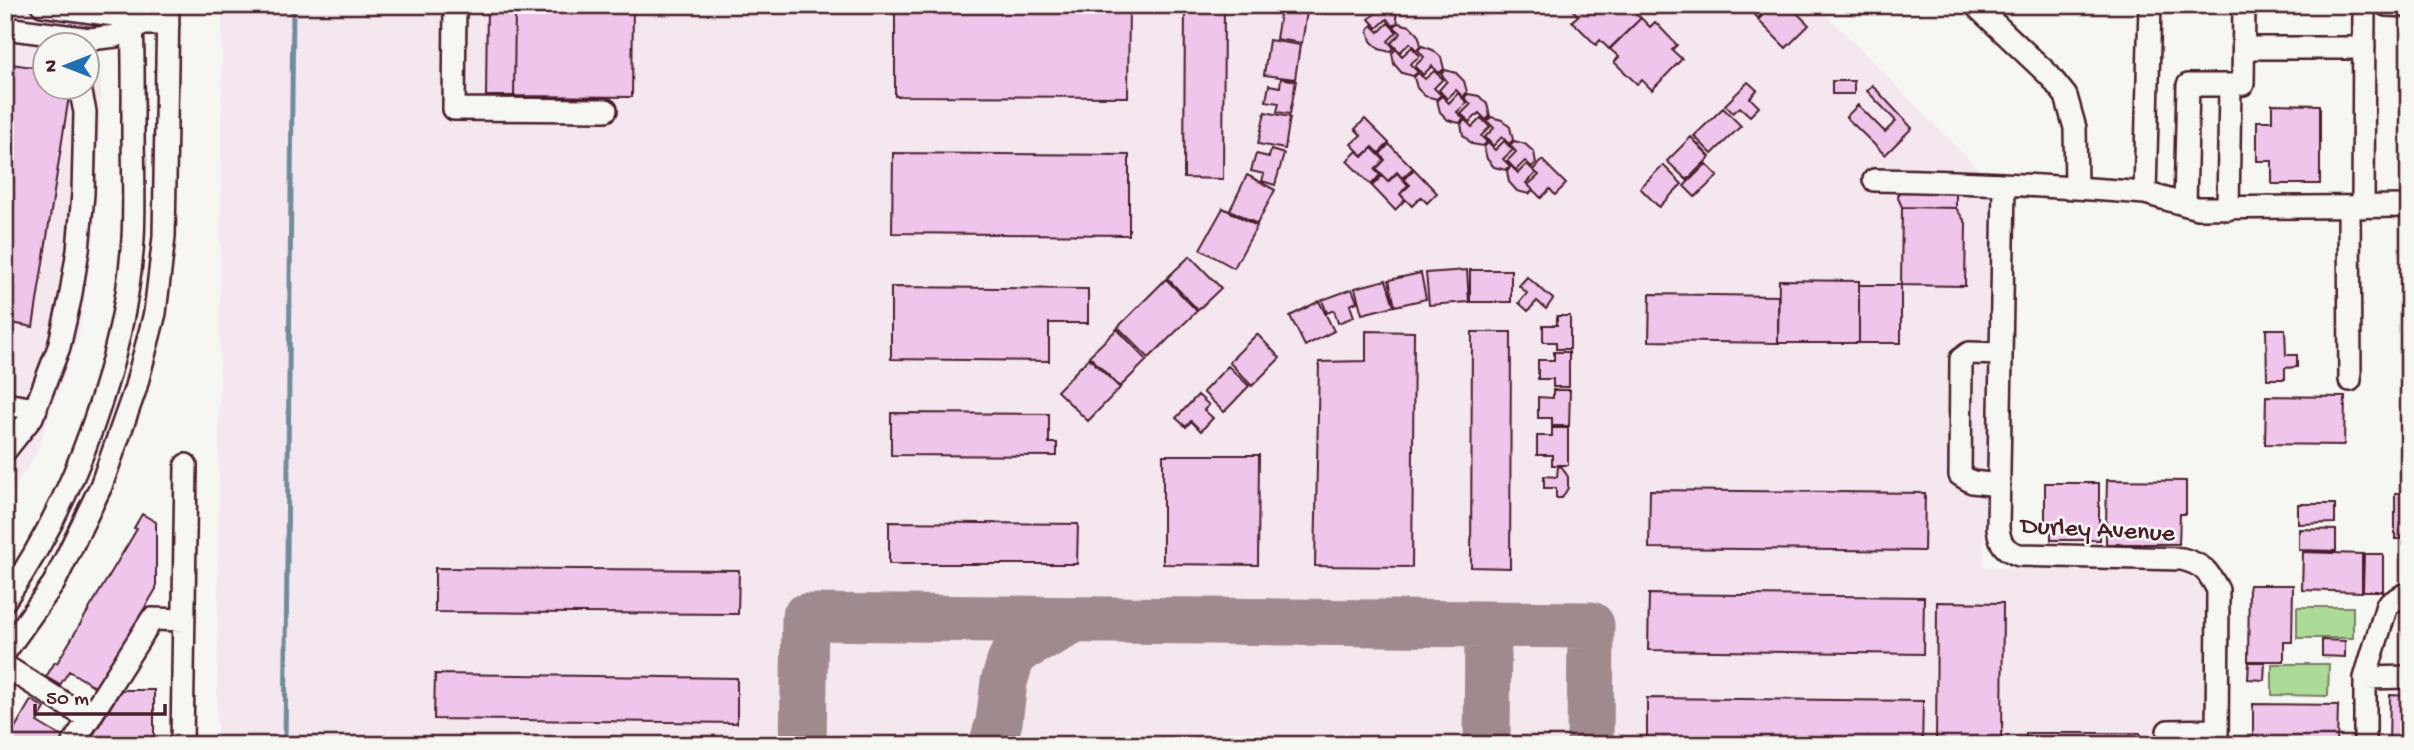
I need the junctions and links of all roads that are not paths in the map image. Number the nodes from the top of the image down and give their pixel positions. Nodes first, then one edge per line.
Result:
1 (42, 5) edge
2 (455, 5) edge
3 (1975, 5) edge
4 (2150, 5) edge
5 (2244, 5) edge
6 (2364, 5) edge
7 (2386, 5) edge
8 (2409, 6) edge
9 (132, 15) edge
10 (168, 15) edge
11 (5, 28) edge
12 (32, 33) edge
13 (102, 38) edge
14 (2244, 48) junction
15 (2364, 48) junction
16 (2231, 85) junction
17 (83, 102) edge
18 (606, 110) dead end
19 (1874, 180) dead end
20 (2004, 185) junction
21 (2076, 187) junction
22 (2145, 193) junction
23 (2185, 205) junction
24 (2409, 205) edge
25 (2356, 207) junction
26 (2228, 209) junction
27 (2001, 354) junction
28 (2350, 380) dead end
29 (5, 404) edge
30 (36, 409) junction
31 (5, 451) edge
32 (186, 465) dead end
33 (1999, 485) junction
34 (2409, 595) edge
35 (5, 600) edge
36 (184, 620) junction
37 (5, 652) edge
38 (5, 666) edge
39 (2409, 677) edge
40 (2365, 678) junction
41 (89, 719) junction
42 (2217, 737) edge
43 (72, 745) edge
44 (182, 745) edge
45 (2168, 745) edge
46 (2365, 745) edge

1 - 9 street
2 - 18 street
3 - 21 street
4 - 22 street
5 - 14 street
6 - 15 street
7 - 8 street
9 - 10 street
9 - 13 street
9 - 35 street
10 - 37 street
11 - 12 street
14 - 15 street
14 - 16 street
15 - 25 street
16 - 23 street
16 - 26 street
17 - 30 street
19 - 20 street
20 - 21 street
20 - 27 street, Durley Avenue
21 - 22 street
22 - 23 street
23 - 26 street
24 - 25 street
25 - 26 street
25 - 28 street
27 - 33 street, Durley Avenue
27 - 33 street
29 - 30 street
30 - 31 street
32 - 36 street
33 - 42 street, Durley Avenue
34 - 40 street
36 - 41 street
36 - 44 street
38 - 41 street
39 - 40 street
40 - 46 street
41 - 43 street
42 - 45 street

